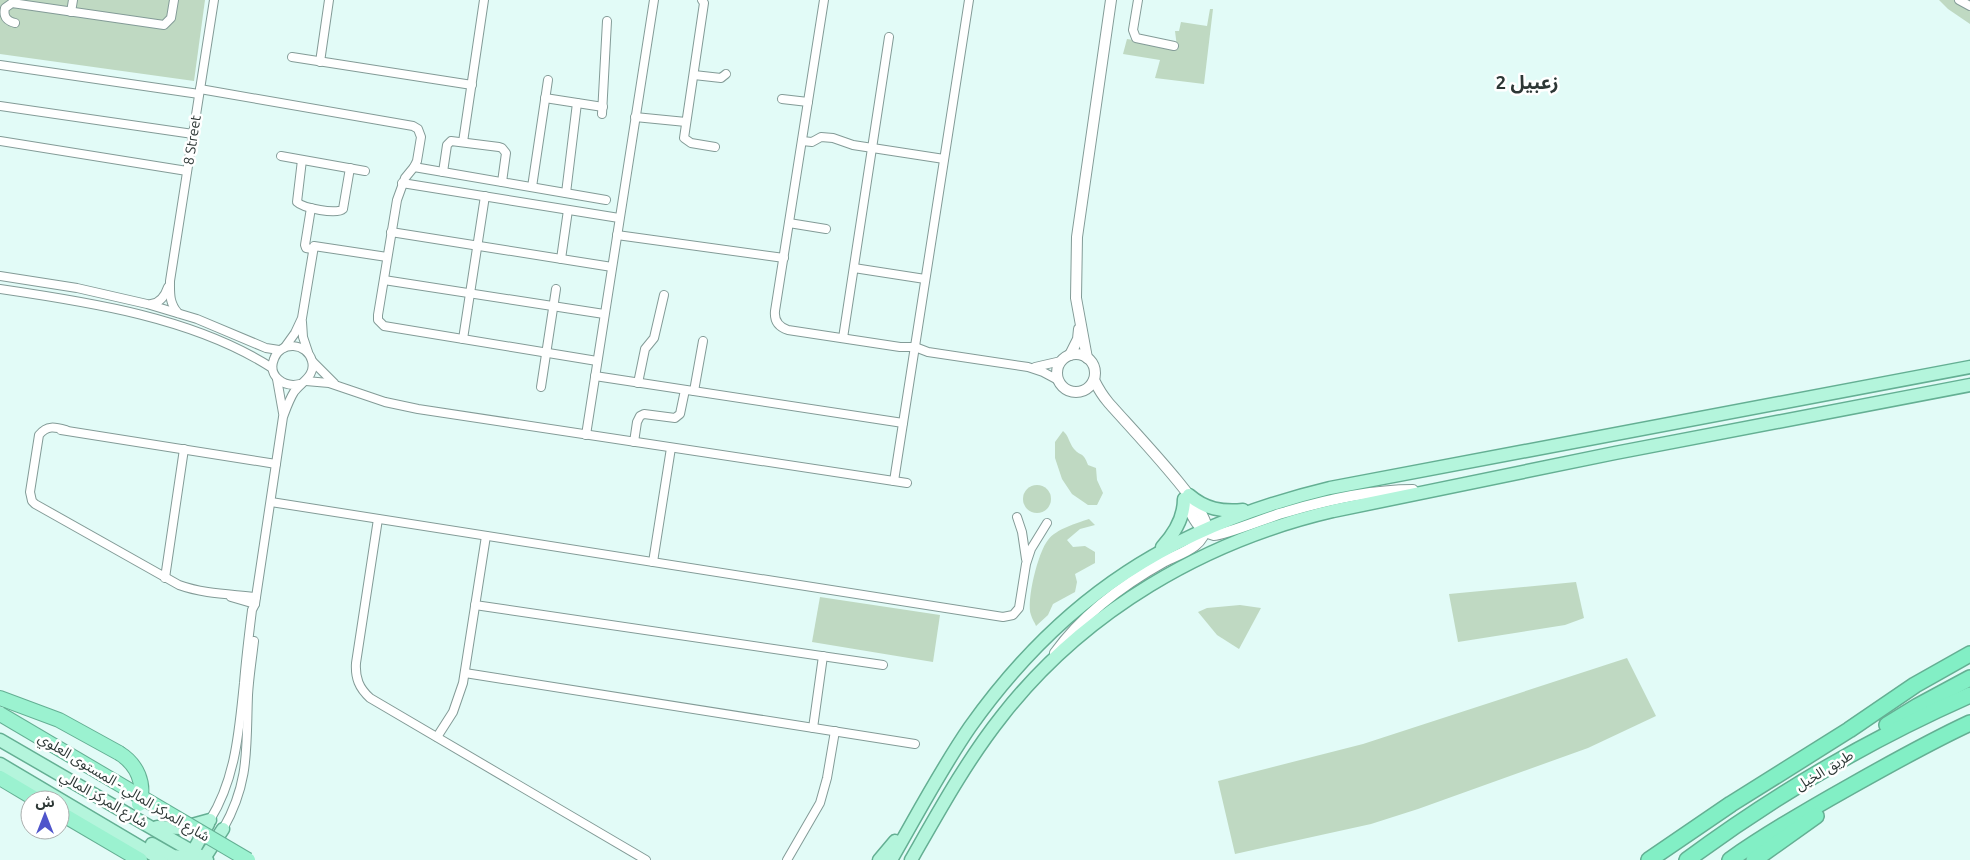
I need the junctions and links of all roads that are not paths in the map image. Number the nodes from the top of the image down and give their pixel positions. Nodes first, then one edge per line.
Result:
1 (73, 0) edge
2 (174, 0) edge
3 (214, 0) edge
4 (329, 0) edge
5 (484, 0) edge
6 (654, 0) edge
7 (702, 0) edge
8 (824, 0) edge
9 (969, 0) edge
10 (1111, 0) edge
11 (1138, 0) edge
12 (1959, 0) edge
13 (1970, 6) edge
14 (71, 12) junction
15 (607, 21) dead end
16 (15, 23) dead end
17 (889, 37) dead end
18 (1174, 46) dead end
19 (292, 58) dead end
20 (320, 62) junction
21 (0, 65) edge
22 (726, 74) dead end
23 (694, 75) junction
24 (548, 80) dead end
25 (472, 84) junction
26 (199, 92) junction
27 (545, 98) junction
28 (782, 99) dead end
29 (808, 102) junction
30 (577, 103) junction
31 (0, 106) edge
32 (635, 117) junction
33 (686, 122) junction
34 (193, 134) junction
35 (802, 140) junction
36 (0, 141) edge
37 (463, 142) junction
38 (715, 147) dead end
39 (871, 148) junction
40 (281, 156) dead end
41 (944, 159) junction
42 (302, 160) junction
43 (414, 167) junction
44 (350, 168) junction
45 (187, 171) junction
46 (365, 171) dead end
47 (442, 172) junction
48 (502, 182) junction
49 (402, 183) junction
50 (532, 187) junction
51 (566, 193) junction
52 (486, 196) junction
53 (606, 200) dead end
54 (311, 208) junction
55 (568, 210) junction
56 (619, 218) junction
57 (789, 224) junction
58 (826, 229) dead end
59 (391, 232) junction
60 (617, 235) junction
61 (478, 246) junction
62 (312, 249) junction
63 (387, 257) junction
64 (784, 258) junction
65 (560, 259) junction
66 (612, 267) junction
67 (854, 268) junction
68 (0, 276) edge
69 (925, 279) junction
70 (384, 280) junction
71 (170, 281) junction
72 (0, 289) edge
73 (556, 289) dead end
74 (471, 293) junction
75 (664, 295) dead end
76 (147, 304) junction
77 (553, 306) junction
78 (178, 313) junction
79 (604, 314) junction
80 (302, 318) junction
81 (1080, 323) junction
82 (842, 338) junction
83 (464, 339) junction
84 (703, 341) dead end
85 (282, 349) junction
86 (914, 350) junction
87 (546, 352) junction
88 (311, 358) junction
89 (1065, 358) junction
90 (1087, 358) junction
91 (597, 361) junction
92 (1028, 367) junction
93 (1970, 367) edge
94 (272, 368) junction
95 (595, 376) junction
96 (277, 379) junction
97 (1058, 380) junction
98 (1094, 380) junction
99 (303, 383) junction
100 (638, 383) junction
101 (336, 384) junction
102 (1970, 385) edge
103 (541, 387) dead end
104 (685, 390) junction
105 (694, 391) junction
106 (1084, 391) junction
107 (1108, 402) junction
108 (283, 418) junction
109 (903, 423) junction
110 (586, 435) junction
111 (634, 442) junction
112 (671, 448) junction
113 (184, 449) junction
114 (276, 464) junction
115 (894, 481) junction
116 (907, 483) dead end
117 (1430, 491) junction
118 (1187, 497) junction
119 (271, 502) junction
120 (1255, 509) junction
121 (1017, 517) dead end
122 (378, 519) junction
123 (1047, 523) dead end
124 (1205, 530) junction
125 (486, 536) junction
126 (1157, 553) junction
127 (653, 562) junction
128 (1026, 564) junction
129 (165, 578) junction
130 (256, 600) junction
131 (475, 605) junction
132 (1970, 654) edge
133 (824, 656) junction
134 (883, 665) dead end
135 (1046, 666) junction
136 (1970, 667) edge
137 (465, 673) junction
138 (1970, 678) edge
139 (1970, 695) edge
140 (0, 698) edge
141 (0, 714) edge
142 (1970, 723) edge
143 (813, 728) junction
144 (1849, 730) junction
145 (835, 731) junction
146 (436, 737) junction
147 (0, 740) edge
148 (915, 744) dead end
149 (0, 764) edge
150 (1832, 765) junction
151 (0, 774) edge
152 (19, 775) junction
153 (0, 778) edge
154 (34, 784) junction
155 (20, 790) edge
156 (1834, 796) junction
157 (139, 805) dead end
158 (70, 819) edge
159 (210, 820) junction
160 (146, 823) junction
161 (910, 827) junction
162 (223, 829) junction
163 (925, 836) junction
164 (178, 843) junction
165 (136, 845) junction
166 (168, 858) edge
167 (197, 858) edge
168 (140, 860) edge
169 (150, 860) edge
170 (231, 860) edge
171 (248, 860) edge
172 (646, 860) edge
173 (787, 860) edge
174 (879, 860) edge
175 (891, 860) edge
176 (911, 860) edge
177 (918, 860) edge
178 (1649, 860) edge
179 (1687, 860) edge
180 (1730, 860) edge
181 (1754, 860) edge

1 - 14 street
2 - 14 street
3 - 26 street, 8 Street
4 - 20 street
5 - 25 street
6 - 32 street
7 - 23 street
8 - 29 street
9 - 41 street
10 - 81 street
11 - 18 street
12 - 13 street
14 - 16 street
15 - 30 street
17 - 39 street
19 - 20 street
20 - 25 street
21 - 26 street
22 - 23 street
23 - 33 street
24 - 27 street
25 - 37 street
26 - 34 street, 8 Street
26 - 43 street
27 - 30 street
27 - 50 street
28 - 29 street
29 - 35 street
30 - 51 street
31 - 34 street
32 - 33 street
32 - 56 street
33 - 38 street
34 - 45 street, 8 Street
35 - 39 street
35 - 57 street
36 - 45 street
37 - 47 street
37 - 48 street
39 - 41 street
39 - 67 street
40 - 42 street
41 - 69 street
42 - 44 street
42 - 54 street
43 - 47 street
43 - 49 street
44 - 46 street
44 - 54 street
45 - 71 street, 8 Street
47 - 48 street
48 - 50 street
49 - 52 street
49 - 59 street
50 - 51 street
51 - 53 street
52 - 55 street
52 - 61 street
54 - 62 street
55 - 56 street
55 - 65 street
56 - 60 street
57 - 58 street
57 - 64 street
59 - 61 street
59 - 63 street
60 - 64 street
60 - 66 street
61 - 65 street
61 - 74 street
62 - 63 street
62 - 80 street
63 - 70 street
64 - 82 street
65 - 66 street
66 - 79 street
67 - 69 street
67 - 82 street
68 - 76 street
69 - 86 street
70 - 74 street
70 - 83 street
71 - 76 street
71 - 78 street
72 - 94 street
73 - 77 street
74 - 77 street
74 - 83 street
75 - 100 street
76 - 78 street
77 - 79 street
77 - 87 street
78 - 85 street
79 - 91 street
80 - 85 street
80 - 88 street
81 - 89 street
81 - 90 street
82 - 86 street
83 - 87 street
84 - 105 street
85 - 88 street
85 - 94 street
86 - 92 street
86 - 109 street
87 - 91 street
87 - 103 street
88 - 99 street
88 - 101 street
89 - 90 street
89 - 92 street
89 - 97 street
90 - 98 street
91 - 95 street
92 - 97 street
93 - 120 main road
94 - 96 street
95 - 100 street
95 - 110 street
96 - 99 street
96 - 108 street
97 - 106 street
98 - 106 street
98 - 107 street
99 - 101 street
99 - 108 street
100 - 104 street
101 - 110 street
102 - 117 main road
104 - 105 street
104 - 111 street
105 - 109 street
106 - 107 street
107 - 118 street
108 - 114 street
109 - 115 street
110 - 111 street
111 - 112 street
112 - 115 street
112 - 127 street
113 - 114 street
113 - 129 street
113 - 129 street
114 - 119 street
115 - 116 street
117 - 124 street
117 - 135 main road
118 - 120 main road
118 - 124 street
118 - 126 main road
119 - 122 street
119 - 130 street
120 - 124 main road
121 - 128 street
122 - 125 street
122 - 146 street
123 - 128 street
124 - 126 main road
124 - 135 street
125 - 127 street
125 - 131 street
126 - 161 main road
127 - 128 street
129 - 130 street
130 - 159 street
130 - 162 street
131 - 133 street
131 - 137 street
132 - 144 highway
133 - 134 street
133 - 143 street
135 - 163 main road
136 - 144 highway
137 - 143 street
137 - 146 street
138 - 150 highway
139 - 150 highway, طريق الخيل
140 - 157 highway, bridge
141 - 171 highway, شارع المركز المالي - المستوى العلوي, bridge
142 - 156 highway, طريق الخيل
143 - 145 street
144 - 178 highway
145 - 148 street
145 - 173 street
146 - 172 street
147 - 160 main road, شارع المركز المالي
149 - 152 main road, شارع المركز المالي
150 - 179 highway, طريق الخيل
151 - 152 main road
152 - 154 main road, شارع المركز المالي
153 - 155 highway
154 - 165 main road, شارع المركز المالي
154 - 166 main road
156 - 180 highway, طريق الخيل
156 - 181 highway
158 - 168 highway
159 - 160 main road
159 - 167 main road
160 - 164 main road, شارع المركز المالي
161 - 174 main road
161 - 175 main road
162 - 167 main road
162 - 170 main road
163 - 176 main road
163 - 177 main road
164 - 166 main road
164 - 167 main road, شارع المركز المالي
165 - 166 main road, شارع المركز المالي
165 - 169 main road
166 - 167 main road

